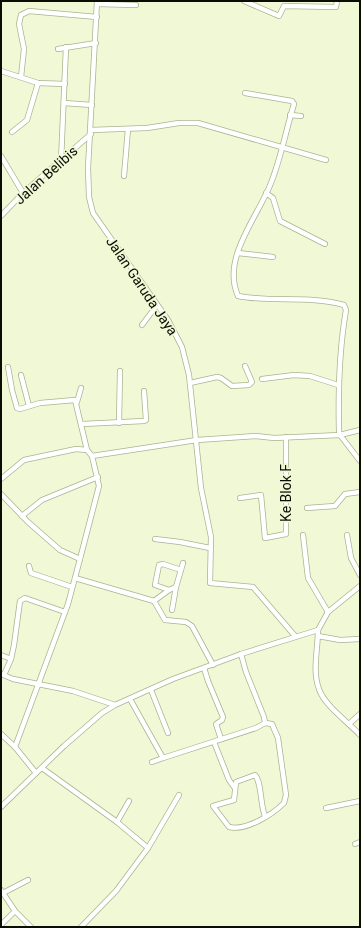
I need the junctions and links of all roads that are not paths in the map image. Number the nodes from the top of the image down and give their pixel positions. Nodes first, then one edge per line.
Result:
1 (244, 1) edge
2 (337, 1) edge
3 (97, 2) edge
4 (136, 5) dead end
5 (97, 17) junction
6 (96, 43) junction
7 (66, 47) junction
8 (58, 49) dead end
9 (1, 71) edge
10 (21, 77) junction
11 (38, 83) junction
12 (66, 84) junction
13 (245, 93) dead end
14 (64, 103) junction
15 (92, 106) junction
16 (290, 115) junction
17 (301, 116) dead end
18 (128, 129) junction
19 (12, 132) dead end
20 (91, 132) junction
21 (281, 147) junction
22 (1, 156) edge
23 (326, 160) dead end
24 (61, 161) junction
25 (124, 176) dead end
26 (23, 193) junction
27 (266, 193) junction
28 (1, 216) edge
29 (325, 244) dead end
30 (238, 253) junction
31 (273, 257) dead end
32 (157, 305) junction
33 (142, 325) dead end
34 (246, 366) dead end
35 (8, 367) dead end
36 (120, 371) dead end
37 (21, 374) dead end
38 (262, 379) dead end
39 (190, 383) junction
40 (338, 385) junction
41 (81, 388) dead end
42 (144, 391) dead end
43 (77, 402) junction
44 (29, 406) junction
45 (119, 423) junction
46 (82, 424) junction
47 (360, 430) edge
48 (340, 435) junction
49 (286, 437) junction
50 (197, 440) junction
51 (87, 450) junction
52 (92, 456) junction
53 (360, 460) edge
54 (98, 477) junction
55 (1, 479) edge
56 (360, 492) edge
57 (1, 494) edge
58 (240, 498) dead end
59 (307, 508) dead end
60 (22, 516) junction
61 (303, 535) dead end
62 (348, 535) dead end
63 (155, 539) dead end
64 (210, 548) junction
65 (80, 559) junction
66 (183, 563) dead end
67 (29, 566) dead end
68 (181, 570) junction
69 (360, 575) edge
70 (75, 578) junction
71 (360, 586) edge
72 (72, 587) junction
73 (176, 587) junction
74 (169, 590) junction
75 (154, 601) junction
76 (172, 610) dead end
77 (65, 612) junction
78 (328, 612) junction
79 (318, 630) junction
80 (295, 636) junction
81 (318, 636) junction
82 (360, 639) edge
83 (241, 654) junction
84 (1, 655) edge
85 (11, 659) junction
86 (213, 665) junction
87 (204, 668) junction
88 (2, 674) edge
89 (40, 683) junction
90 (151, 690) junction
91 (130, 699) junction
92 (115, 705) junction
93 (360, 714) edge
94 (265, 723) junction
95 (349, 724) junction
96 (168, 733) dead end
97 (1, 734) edge
98 (360, 735) edge
99 (221, 740) junction
100 (214, 742) junction
101 (16, 747) junction
102 (163, 758) junction
103 (152, 762) dead end
104 (42, 768) junction
105 (36, 773) junction
106 (234, 787) junction
107 (179, 795) dead end
108 (360, 800) edge
109 (129, 801) dead end
110 (1, 807) edge
111 (326, 808) dead end
112 (265, 816) junction
113 (117, 822) junction
114 (148, 848) junction
115 (28, 880) dead end
116 (2, 891) edge
117 (15, 911) junction
118 (1, 925) edge
119 (31, 927) edge
120 (80, 927) edge

1 - 2 street
3 - 4 street
3 - 5 street, Jalan Garuda Jaya
5 - 6 street, Jalan Garuda Jaya
5 - 10 street
6 - 7 street
6 - 15 street, Jalan Garuda Jaya
7 - 8 street
7 - 12 street
9 - 10 street
10 - 11 street
11 - 12 street
11 - 19 street
12 - 14 street
13 - 16 street
14 - 15 street
14 - 24 street
15 - 20 street, Jalan Garuda Jaya
16 - 17 street
16 - 21 street
18 - 20 street
18 - 21 street
18 - 25 street
20 - 24 street, Jalan Belibis
20 - 32 street, Jalan Garuda Jaya
21 - 23 street
21 - 27 street
22 - 26 street
24 - 26 street, Jalan Belibis
26 - 28 street, Jalan Belibis
27 - 29 street
27 - 30 street
30 - 31 street
30 - 40 street
32 - 33 street
32 - 39 street, Jalan Garuda Jaya
34 - 39 street
35 - 44 street
36 - 45 street
37 - 44 street
38 - 40 street
39 - 50 street, Jalan Garuda Jaya
40 - 48 street
41 - 43 street
42 - 45 street
43 - 44 street
43 - 46 street
45 - 46 street
46 - 51 street
47 - 48 street
48 - 49 street
48 - 53 street
49 - 50 street
49 - 58 street, Ke Blok F
50 - 52 street
50 - 64 street, Jalan Garuda Jaya
51 - 52 street
51 - 55 street
52 - 54 street
54 - 60 street
54 - 65 street
56 - 59 street
57 - 60 street
60 - 65 street
61 - 78 street
62 - 69 street
63 - 64 street
64 - 80 street, Jalan Garuda Jaya
65 - 70 street
66 - 68 street
67 - 72 street
68 - 73 street
68 - 74 street
70 - 72 street
70 - 75 street
71 - 78 street
72 - 77 street
73 - 74 street
73 - 76 street
74 - 75 street
75 - 86 street
77 - 85 street
77 - 89 street
78 - 79 street
79 - 80 street
79 - 81 street
80 - 83 street
81 - 82 street
81 - 95 street
83 - 86 street
83 - 94 street
84 - 85 street
85 - 88 street
86 - 87 street
87 - 90 street
87 - 99 street
88 - 89 street
89 - 92 street
89 - 101 street
90 - 91 street
90 - 96 street
91 - 92 street
91 - 102 street
92 - 104 street
93 - 95 street
94 - 99 street
94 - 112 street
95 - 98 street
97 - 101 street
99 - 100 street
100 - 102 street
100 - 106 street
101 - 105 street
102 - 103 street
104 - 105 street
104 - 113 street
105 - 110 street
106 - 112 street
106 - 112 street
107 - 114 street
108 - 111 street
109 - 113 street
113 - 114 street
114 - 120 street
115 - 116 street
116 - 117 street
117 - 118 street
117 - 119 street

